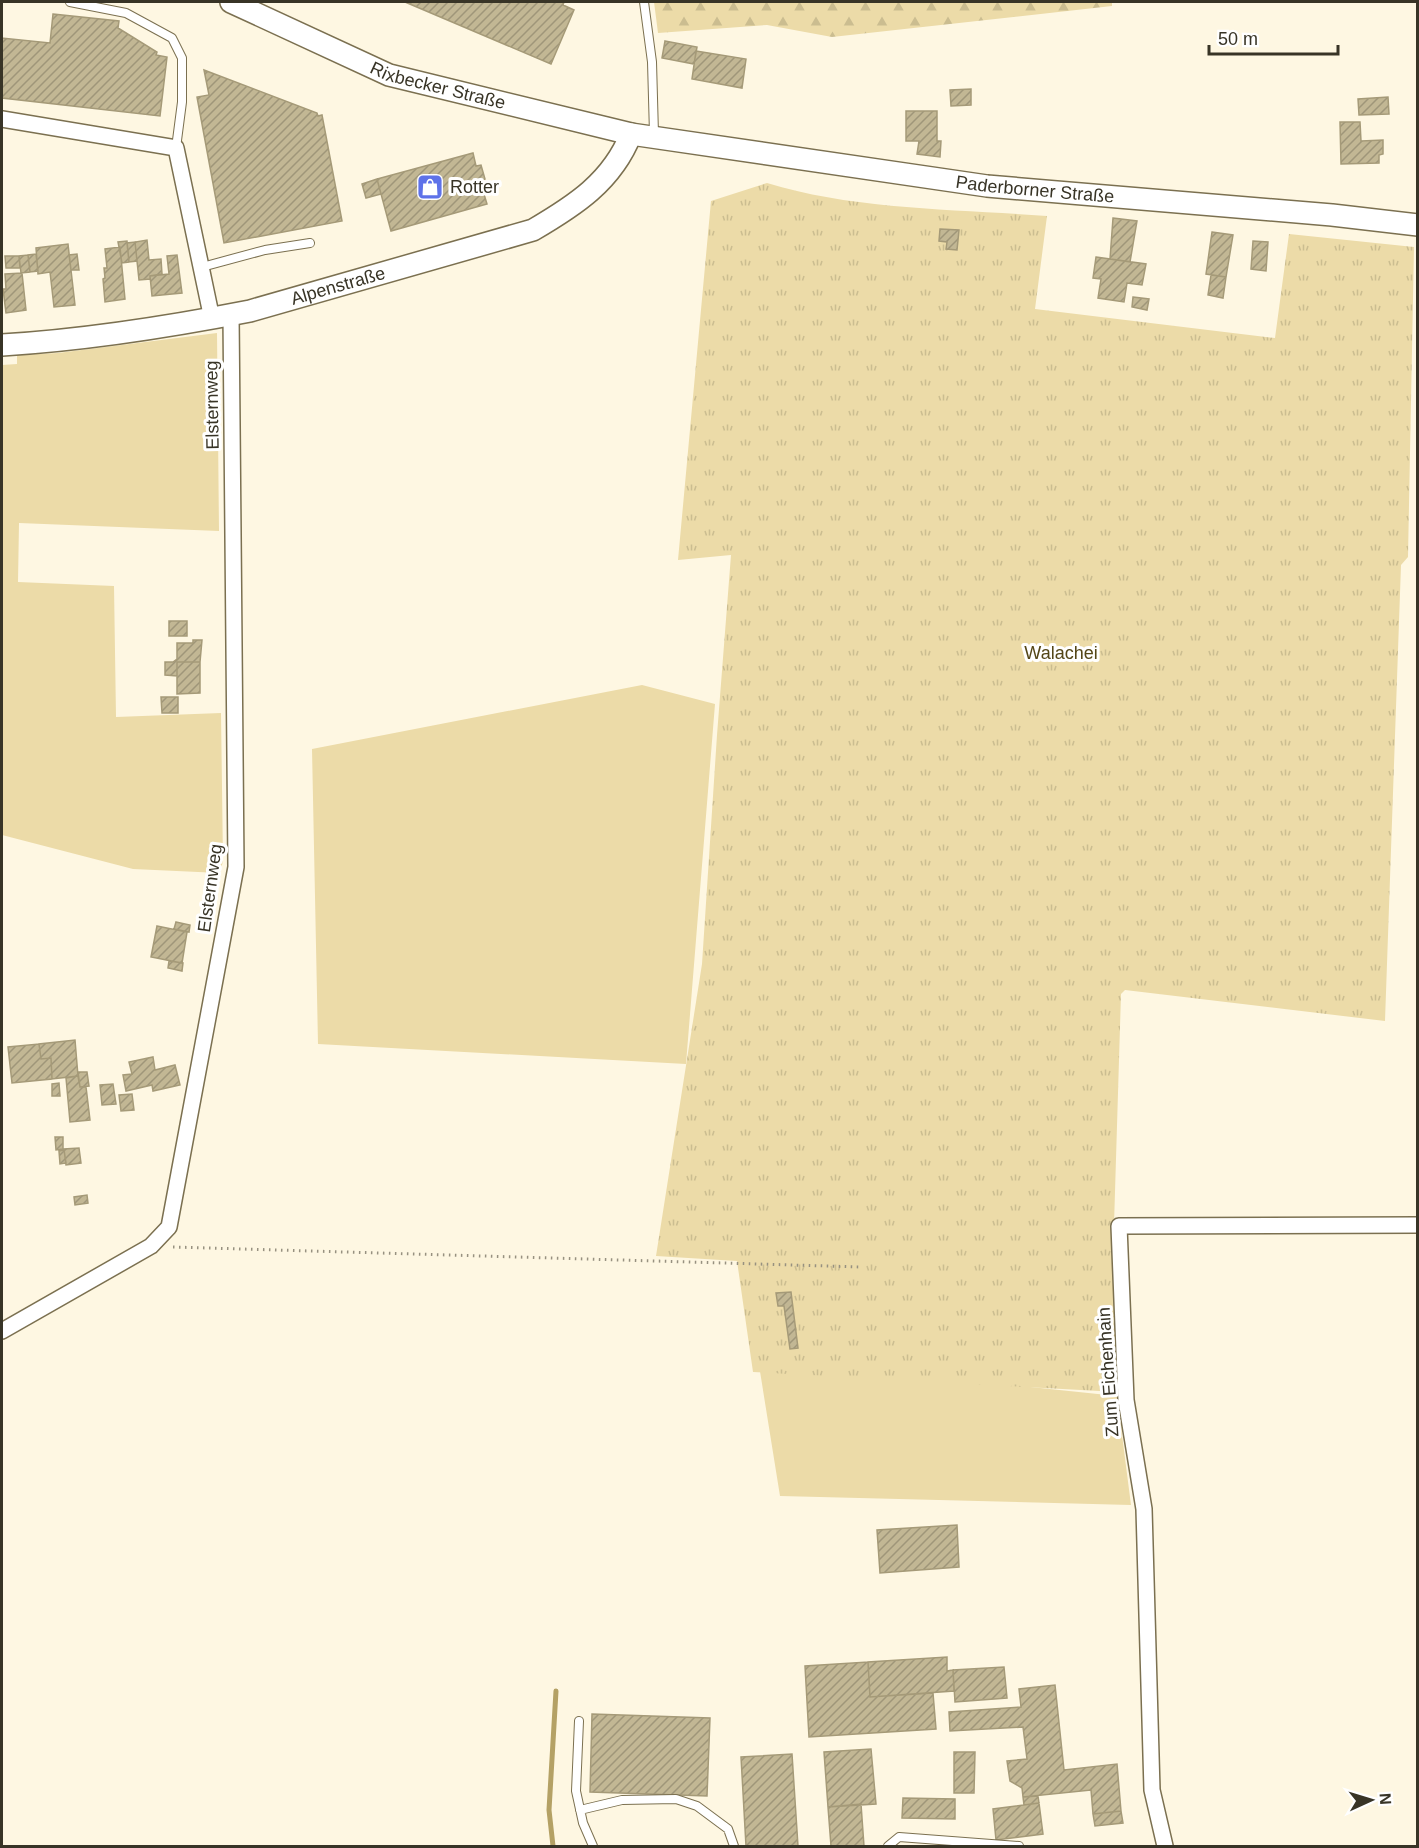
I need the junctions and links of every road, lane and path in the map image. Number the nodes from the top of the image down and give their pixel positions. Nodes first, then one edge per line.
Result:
1 (70, 2) edge
2 (231, 2) edge
3 (644, 2) edge
4 (2, 119) edge
5 (631, 135) junction
6 (654, 139) junction
7 (176, 148) junction
8 (1418, 225) edge
9 (310, 243) dead end
10 (202, 267) junction
11 (222, 317) junction
12 (2, 345) edge
13 (1418, 1225) edge
14 (151, 1246) junction
15 (861, 1267) dead end
16 (2, 1331) edge
17 (579, 1721) dead end
18 (580, 1810) junction
19 (593, 1846) edge
20 (734, 1846) edge
21 (888, 1846) edge
22 (1019, 1846) edge
23 (1165, 1846) edge

1 - 7 lane
2 - 5 main road, Rixbecker Straße
3 - 6 lane
4 - 7 street
5 - 6 main road, Rixbecker Straße
5 - 11 main road, Alpenstraße
6 - 8 main road, Paderborner Straße
7 - 10 street, Elsternweg
9 - 10 lane
10 - 11 street, Elsternweg
11 - 12 main road, Alpenstraße
11 - 14 street, Elsternweg
13 - 23 street, Zum Eichenhain
14 - 15 path
14 - 16 street, Elsternweg
17 - 18 lane
18 - 19 lane
18 - 20 lane
21 - 22 lane

